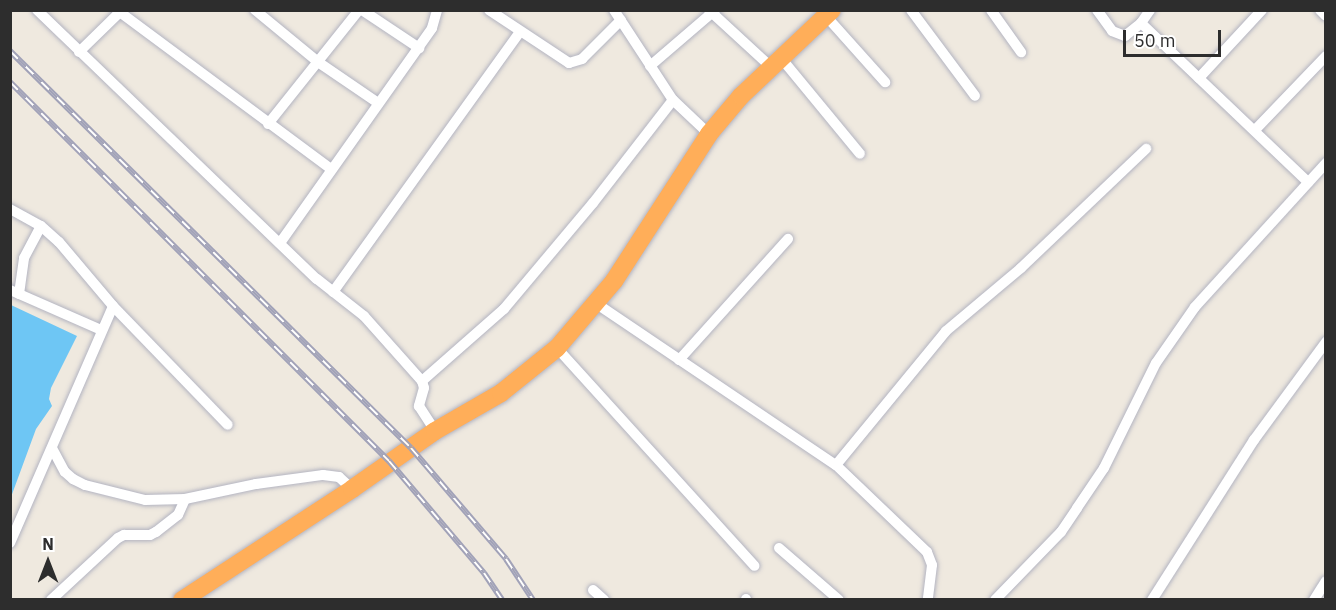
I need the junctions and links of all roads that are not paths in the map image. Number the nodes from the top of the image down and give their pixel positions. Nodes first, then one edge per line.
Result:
1 (37, 10) edge
2 (255, 10) edge
3 (361, 10) edge
4 (437, 10) edge
5 (489, 10) edge
6 (911, 10) edge
7 (991, 10) edge
8 (1097, 10) edge
9 (1150, 10) edge
10 (1262, 10) edge
11 (1320, 10) edge
12 (118, 12) edge
13 (712, 12) edge
14 (829, 13) edge
15 (618, 15) edge
16 (1326, 16) edge
17 (1141, 23) junction
18 (520, 32) junction
19 (418, 48) junction
20 (79, 52) junction
21 (1021, 52) dead end
22 (1326, 56) edge
23 (318, 62) junction
24 (776, 62) junction
25 (650, 66) junction
26 (1199, 78) junction
27 (885, 82) dead end
28 (975, 96) dead end
29 (673, 100) junction
30 (378, 103) junction
31 (268, 124) junction
32 (1255, 130) junction
33 (709, 134) junction
34 (1146, 149) dead end
35 (860, 154) dead end
36 (1326, 163) edge
37 (331, 169) junction
38 (1308, 182) junction
39 (10, 210) edge
40 (41, 226) junction
41 (788, 239) dead end
42 (280, 243) junction
43 (15, 292) edge
44 (333, 292) junction
45 (597, 304) junction
46 (113, 306) junction
47 (101, 330) junction
48 (1326, 342) edge
49 (557, 348) junction
50 (679, 360) junction
51 (422, 381) junction
52 (228, 425) dead end
53 (435, 431) junction
54 (52, 448) junction
55 (836, 465) junction
56 (352, 489) junction
57 (185, 499) junction
58 (10, 543) edge
59 (779, 548) dead end
60 (755, 566) dead end
61 (1326, 581) edge
62 (593, 590) dead end
63 (51, 600) edge
64 (182, 600) edge
65 (604, 600) edge
66 (839, 600) edge
67 (928, 600) edge
68 (995, 600) edge
69 (1152, 600) edge
70 (1314, 600) edge

1 - 20 street
2 - 23 street
3 - 19 street
3 - 23 street
4 - 19 street
5 - 18 street
6 - 28 street
7 - 21 street
8 - 17 street
9 - 17 street
10 - 26 street
11 - 16 street
12 - 20 street
12 - 31 street
13 - 24 street
13 - 25 street
14 - 24 highway
14 - 27 street
15 - 18 street
15 - 25 street
17 - 26 street
18 - 44 street
19 - 30 street
20 - 42 street
22 - 32 street
23 - 30 street
23 - 31 street
24 - 33 highway
24 - 35 street
25 - 29 street
26 - 32 street
29 - 33 street
29 - 51 street
30 - 37 street
31 - 37 street
32 - 38 street
33 - 45 highway
34 - 55 street
36 - 38 street
37 - 42 street
38 - 68 street
39 - 40 street
40 - 43 street
40 - 46 street
41 - 50 street
42 - 44 street
43 - 47 street
44 - 51 street
45 - 49 highway
45 - 50 street
46 - 47 street
46 - 52 street
47 - 54 street
48 - 69 street
49 - 53 highway
49 - 60 street
50 - 55 street
51 - 53 street
53 - 56 highway
54 - 57 street
54 - 58 street
55 - 67 street
56 - 57 street
56 - 64 highway
57 - 63 street
59 - 66 street
61 - 70 street
62 - 65 street

